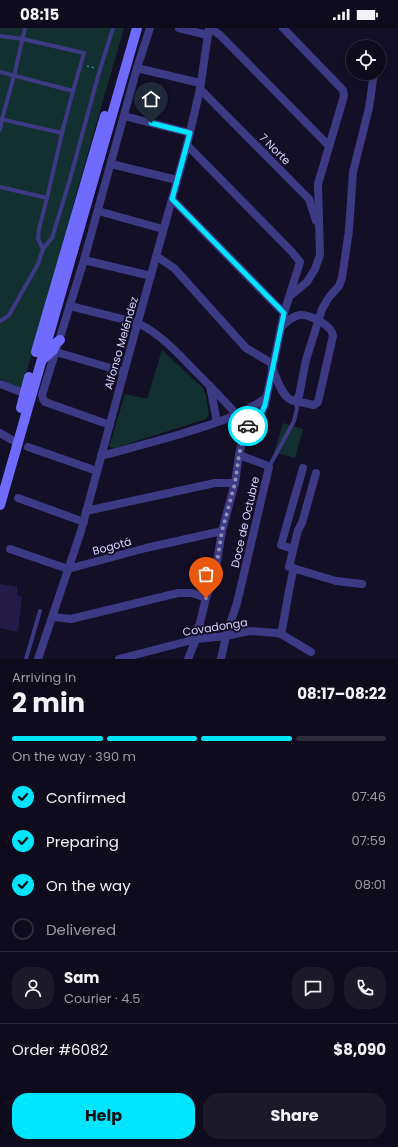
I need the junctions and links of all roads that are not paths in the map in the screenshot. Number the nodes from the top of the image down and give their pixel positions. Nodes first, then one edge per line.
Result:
1 (25, 28) edge
2 (113, 28) edge
3 (131, 28) edge
4 (137, 28) edge
5 (150, 28) edge
6 (179, 28) edge
7 (283, 28) edge
8 (209, 30) edge
9 (0, 36) edge
10 (23, 40) junction
11 (137, 68) junction
12 (0, 72) edge
13 (14, 76) junction
14 (373, 80) edge
15 (200, 86) junction
16 (73, 91) junction
17 (124, 116) junction
18 (1, 119) edge
19 (0, 130) edge
20 (62, 133) junction
21 (190, 133) junction
22 (187, 145) junction
23 (329, 146) junction
24 (111, 164) junction
25 (177, 180) junction
26 (0, 187) edge
27 (47, 198) junction
28 (84, 198) junction
29 (172, 199) junction
30 (100, 202) junction
31 (98, 211) junction
32 (163, 229) junction
33 (320, 234) junction
34 (43, 249) junction
35 (156, 256) junction
36 (84, 260) junction
37 (151, 276) junction
38 (290, 296) junction
39 (70, 306) junction
40 (284, 313) junction
41 (0, 321) edge
42 (318, 321) junction
43 (138, 322) junction
44 (281, 327) junction
45 (60, 340) junction
46 (56, 352) junction
47 (41, 361) junction
48 (272, 366) junction
49 (124, 372) junction
50 (0, 384) edge
51 (210, 385) junction
52 (28, 395) junction
53 (266, 398) junction
54 (295, 401) junction
55 (236, 415) junction
56 (217, 422) junction
57 (110, 425) junction
58 (0, 433) edge
59 (12, 440) junction
60 (28, 447) dead end
61 (239, 455) junction
62 (101, 456) junction
63 (269, 467) junction
64 (303, 468) dead end
65 (97, 471) junction
66 (316, 474) dead end
67 (0, 483) edge
68 (235, 483) junction
69 (18, 498) dead end
70 (0, 505) edge
71 (86, 511) junction
72 (84, 522) junction
73 (222, 531) junction
74 (293, 549) junction
75 (10, 550) dead end
76 (294, 568) junction
77 (68, 569) junction
78 (362, 584) dead end
79 (206, 598) junction
80 (40, 611) dead end
81 (53, 617) junction
82 (280, 634) junction
83 (226, 636) junction
84 (196, 639) junction
85 (310, 652) dead end
86 (26, 659) edge
87 (38, 659) edge
88 (119, 659) edge
89 (188, 659) edge
90 (221, 659) edge

1 - 10 lane
2 - 34 lane
3 - 28 main road
4 - 28 main road
5 - 11 street
6 - 8 street
7 - 23 street
8 - 15 street, Alfonso Meléndez
8 - 23 street
9 - 10 lane
10 - 13 lane
10 - 16 lane
11 - 15 street
11 - 17 street
12 - 13 lane
13 - 16 lane
13 - 18 lane
14 - 42 street
15 - 21 street, Alfonso Meléndez
15 - 33 street, 7 Norte
16 - 20 lane
17 - 21 street
17 - 24 street
18 - 19 lane
18 - 20 lane
20 - 27 lane
21 - 22 street, Alfonso Meléndez
22 - 25 street, Alfonso Meléndez
22 - 38 street
23 - 33 street
24 - 25 street
24 - 30 street
25 - 29 street, Alfonso Meléndez
26 - 27 lane
27 - 34 lane
28 - 30 street
28 - 47 main road
28 - 52 main road
29 - 32 street, Alfonso Meléndez
29 - 40 street
30 - 31 street
31 - 32 street
31 - 36 street
32 - 35 street, Alfonso Meléndez
33 - 38 street
34 - 41 lane
35 - 37 street, Alfonso Meléndez
35 - 48 street
36 - 37 street
36 - 39 street
37 - 43 street, Alfonso Meléndez
38 - 40 street
39 - 43 street
39 - 45 street
40 - 44 street
42 - 44 street
42 - 54 street
42 - 54 street
43 - 49 street, Alfonso Meléndez
43 - 51 street
44 - 48 street
45 - 46 street
45 - 47 main road
46 - 49 street
46 - 57 street
47 - 52 main road
48 - 53 street
48 - 54 street
49 - 57 street, Alfonso Meléndez
50 - 52 street
51 - 55 street
51 - 56 street
52 - 59 main road
52 - 70 main road
53 - 55 street
53 - 61 street
54 - 63 lane
55 - 56 street
56 - 62 street
57 - 62 street, Alfonso Meléndez
58 - 59 street
59 - 67 main road
60 - 65 street
61 - 63 street, Doce de Octubre
61 - 68 street
62 - 65 street, Alfonso Meléndez
63 - 83 street, Doce de Octubre
64 - 74 street
65 - 71 street, Alfonso Meléndez
66 - 74 street
68 - 71 street
68 - 73 street
69 - 72 street
71 - 72 street, Alfonso Meléndez
72 - 77 street, Alfonso Meléndez
73 - 77 street, Bogotá
73 - 79 street
74 - 76 street
75 - 77 street
76 - 78 street
76 - 82 street
77 - 81 street, Alfonso Meléndez
79 - 81 street
79 - 84 street
80 - 86 lane
81 - 87 street, Alfonso Meléndez
82 - 83 street, Covadonga
82 - 85 street, Covadonga
83 - 84 street, Covadonga
83 - 90 street, Doce de Octubre
84 - 88 street, Covadonga
84 - 89 street

